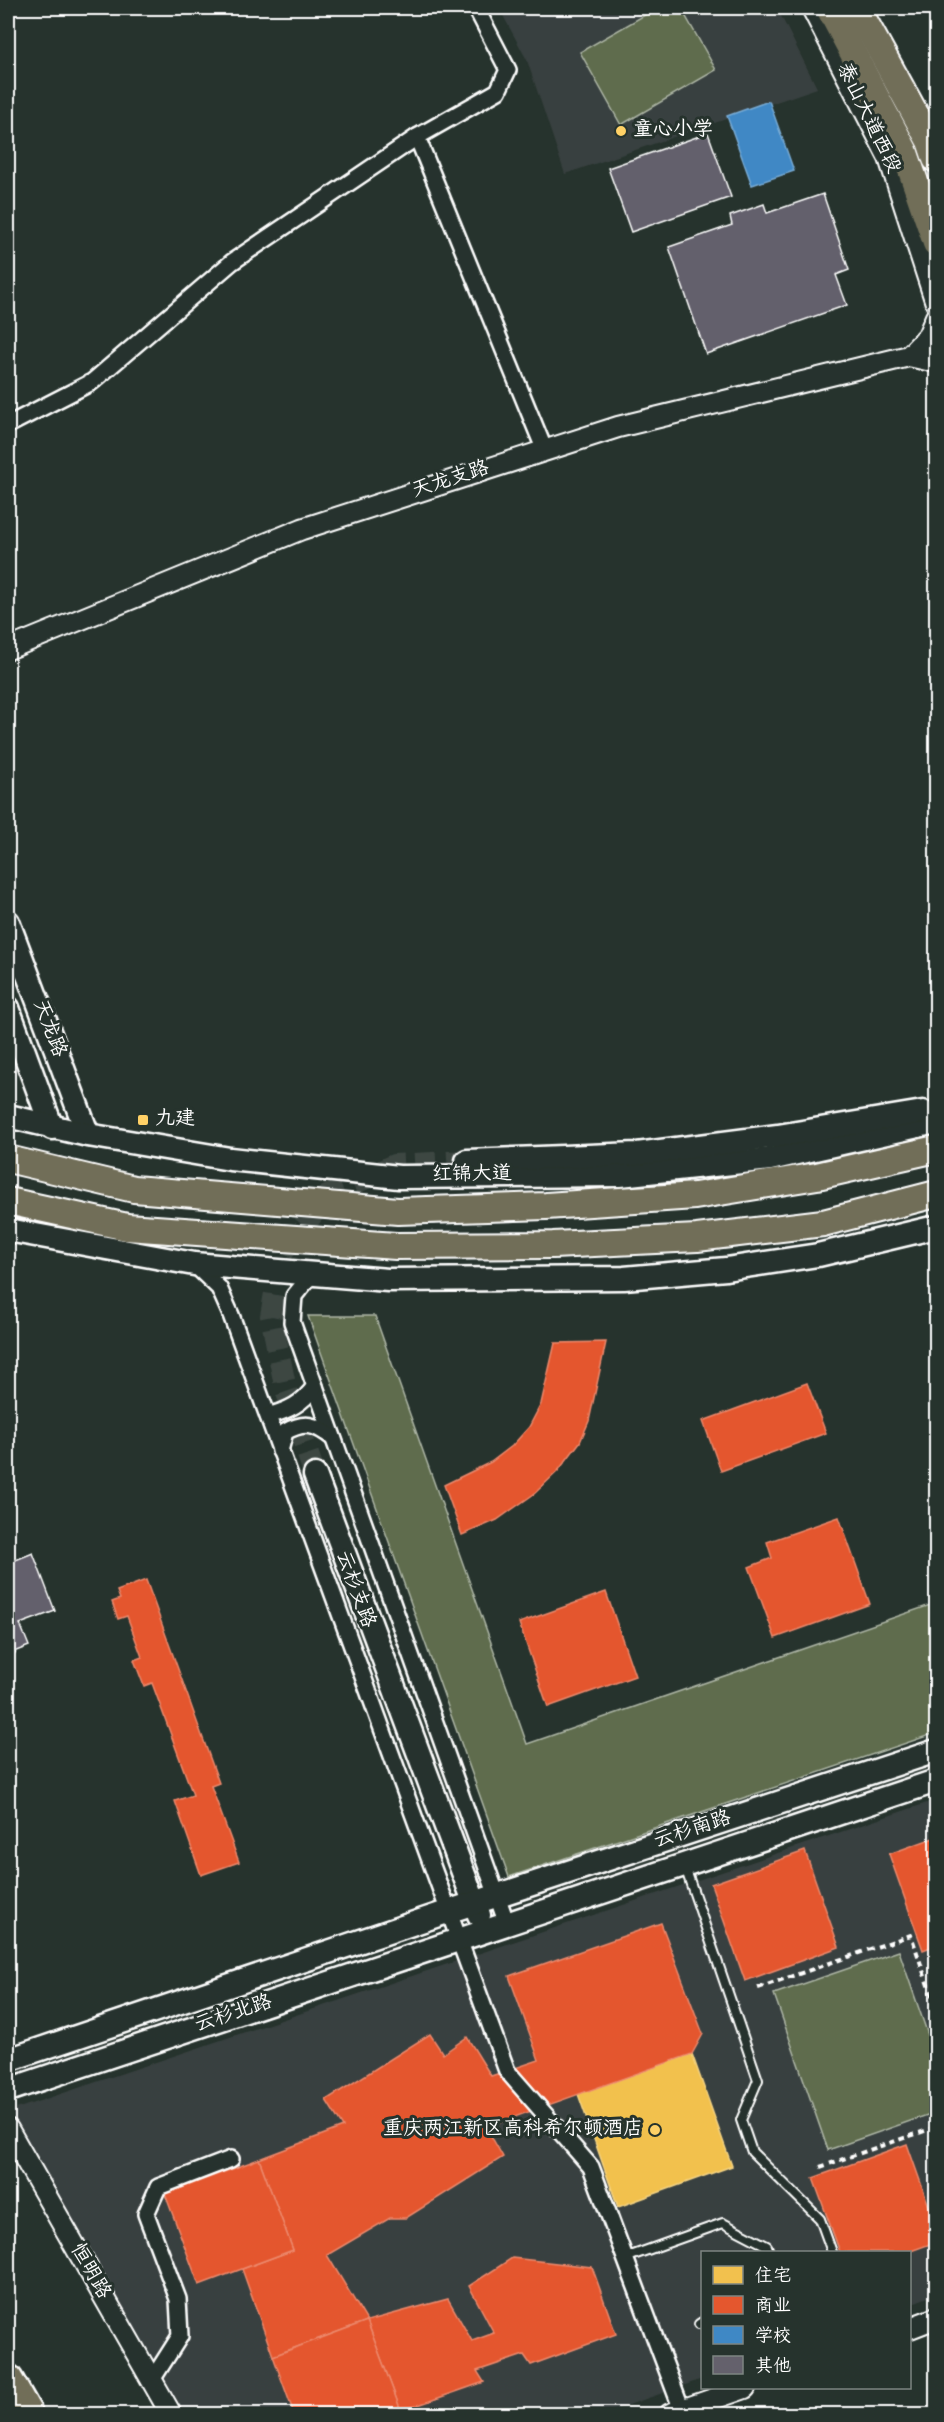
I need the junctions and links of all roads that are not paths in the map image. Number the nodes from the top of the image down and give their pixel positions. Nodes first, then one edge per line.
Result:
1 (476, 8) edge
2 (812, 8) edge
3 (829, 8) edge
4 (857, 8) edge
5 (417, 137) junction
6 (936, 159) edge
7 (936, 243) edge
8 (936, 303) edge
9 (936, 317) edge
10 (909, 356) junction
11 (936, 362) edge
12 (8, 425) edge
13 (544, 451) junction
14 (8, 649) edge
15 (8, 922) edge
16 (8, 1008) edge
17 (936, 1112) edge
18 (8, 1116) edge
19 (936, 1122) edge
20 (52, 1128) junction
21 (88, 1135) junction
22 (936, 1149) edge
23 (8, 1159) edge
24 (467, 1161) tunnel mouth
25 (936, 1194) edge
26 (8, 1201) edge
27 (936, 1227) edge
28 (8, 1230) edge
29 (194, 1264) junction
30 (312, 1274) junction
31 (315, 1386) junction
32 (268, 1416) junction
33 (333, 1438) junction
34 (280, 1451) junction
35 (315, 1475) tunnel mouth
36 (936, 1751) edge
37 (936, 1780) edge
38 (684, 1865) junction
39 (497, 1895) junction
40 (475, 1903) junction
41 (450, 1911) junction
42 (507, 1924) junction
43 (485, 1931) junction
44 (460, 1939) junction
45 (8, 2060) edge
46 (8, 2090) edge
47 (8, 2129) edge
48 (231, 2159) dead end
49 (768, 2251) edge
50 (831, 2251) edge
51 (625, 2258) junction
52 (936, 2318) edge
53 (911, 2327) edge
54 (8, 2379) edge
55 (152, 2380) junction
56 (742, 2389) edge
57 (676, 2412) edge
58 (28, 2415) edge
59 (171, 2415) edge

1 - 5 street
2 - 8 street, 泰山大道西段
3 - 7 main road, 泰山大道西段
4 - 6 main road
5 - 12 street
5 - 13 street
9 - 10 street
10 - 11 street
10 - 13 street, 天龙支路
13 - 14 street, 天龙支路
15 - 21 main road, 天龙路
16 - 20 main road, 天龙路
17 - 24 main road
18 - 20 main road, 红锦大道
19 - 21 main road, 红锦大道
20 - 21 main road, 红锦大道
22 - 23 main road, 红锦大道
25 - 26 main road
27 - 30 main road
28 - 29 main road
29 - 30 main road
29 - 32 street, 云杉支路
30 - 31 street, 云杉支路
31 - 32 street
31 - 33 street, 云杉支路
32 - 34 street, 云杉支路
33 - 34 street
33 - 39 street, 云杉支路
34 - 41 street, 云杉支路
35 - 40 main road
36 - 39 main road, 云杉南路
37 - 38 main road, 云杉南路
38 - 42 main road, 云杉南路
38 - 50 lane
39 - 40 main road, 云杉南路
39 - 42 street, 云杉支路
40 - 41 main road, 云杉南路
40 - 43 main road
41 - 44 street, 云杉支路
41 - 45 main road, 云杉北路
42 - 43 main road, 云杉南路
43 - 44 main road, 云杉南路
44 - 46 main road, 云杉北路
44 - 51 street, 云杉支路
47 - 55 street, 恒明路
48 - 55 street
49 - 51 lane
51 - 57 street, 云杉支路
52 - 53 street
54 - 58 highway
55 - 59 street, 恒明路
56 - 57 street

